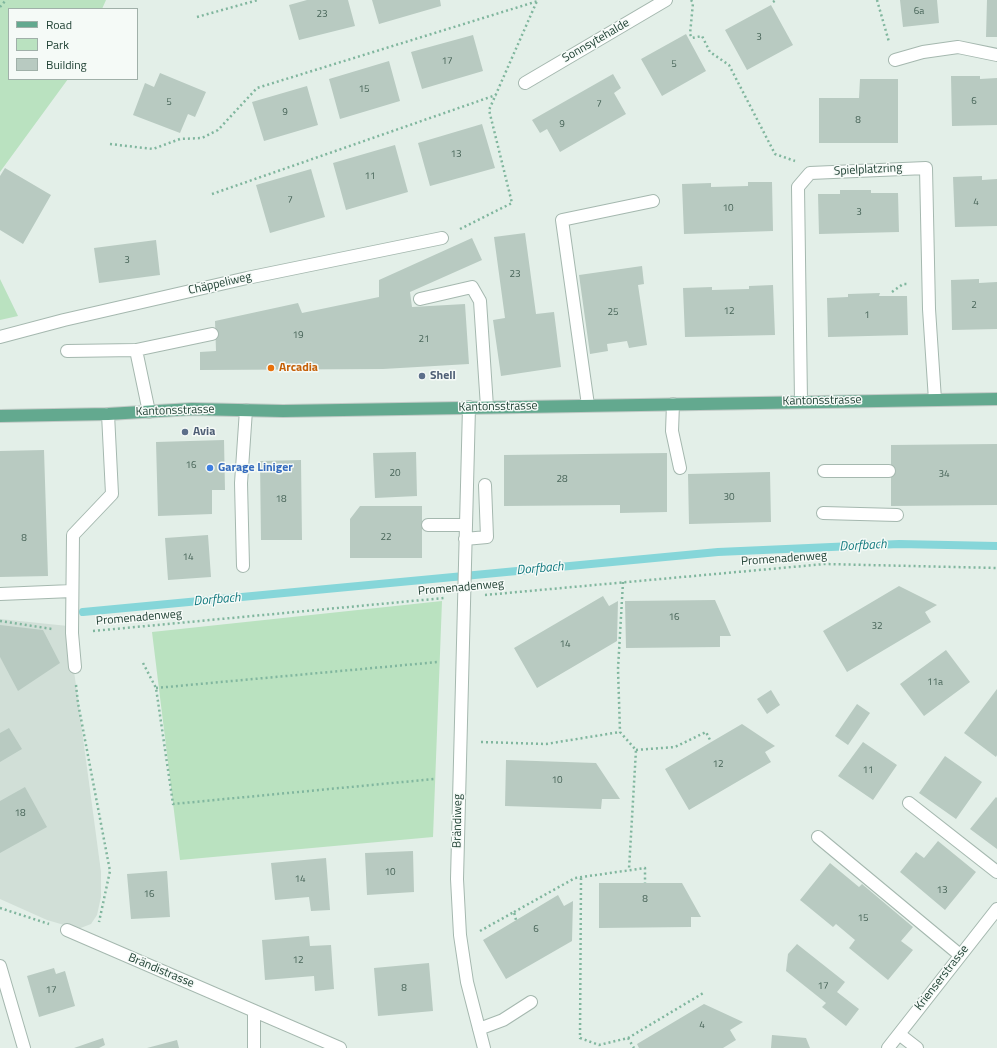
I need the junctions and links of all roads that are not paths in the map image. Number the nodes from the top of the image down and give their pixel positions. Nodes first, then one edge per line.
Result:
1 (666, 0) edge
2 (997, 55) edge
3 (895, 60) road end
4 (526, 83) dead end
5 (653, 201) dead end
6 (442, 238) road end
7 (420, 299) dead end
8 (212, 334) dead end
9 (0, 337) edge
10 (136, 350) junction
11 (67, 351) dead end
12 (997, 399) edge
13 (935, 400) junction
14 (801, 401) junction
15 (673, 404) junction
16 (588, 405) junction
17 (469, 407) junction
18 (487, 407) junction
19 (246, 410) junction
20 (149, 412) junction
21 (108, 414) junction
22 (0, 416) edge
23 (680, 468) dead end
24 (824, 471) dead end
25 (889, 471) dead end
26 (485, 485) dead end
27 (823, 513) dead end
28 (897, 515) dead end
29 (428, 525) dead end
30 (466, 525) junction
31 (465, 539) junction
32 (242, 566) dead end
33 (72, 591) junction
34 (0, 594) edge
35 (75, 667) road end
36 (909, 803) dead end
37 (818, 837) dead end
38 (997, 872) edge
39 (997, 909) edge
40 (67, 930) road end
41 (960, 955) junction
42 (0, 966) edge
43 (531, 1002) dead end
44 (254, 1011) junction
45 (479, 1029) junction
46 (899, 1034) junction
47 (24, 1048) edge
48 (254, 1048) edge
49 (340, 1048) edge
50 (484, 1048) edge
51 (888, 1048) edge
52 (916, 1048) edge

1 - 4 street, Sonnsytehalde
2 - 3 street
5 - 16 street
6 - 9 street, Chäppeliweg
7 - 18 street
8 - 10 street
10 - 11 street
10 - 20 street
12 - 13 main road, Kantonsstrasse
13 - 14 main road, Kantonsstrasse
13 - 14 street, Spielplatzring
14 - 15 main road, Kantonsstrasse
15 - 16 main road, Kantonsstrasse
15 - 23 street
16 - 18 main road, Kantonsstrasse
17 - 18 main road, Kantonsstrasse
17 - 19 main road, Kantonsstrasse
17 - 30 street, Brändiweg
19 - 20 main road, Kantonsstrasse
19 - 32 street
20 - 21 main road, Kantonsstrasse
21 - 22 main road, Kantonsstrasse
21 - 33 street
24 - 25 street
26 - 31 street
27 - 28 street
29 - 30 street
30 - 31 street, Brändiweg
31 - 45 street, Brändiweg
33 - 34 street
33 - 35 street
36 - 38 street
37 - 41 street
39 - 41 street, Krienserstrasse
40 - 44 street, Brändistrasse
41 - 46 street, Krienserstrasse
42 - 47 street
43 - 45 street
44 - 48 street
44 - 49 street, Brändistrasse
45 - 50 street, Brändiweg
46 - 51 street, Krienserstrasse
46 - 52 street

